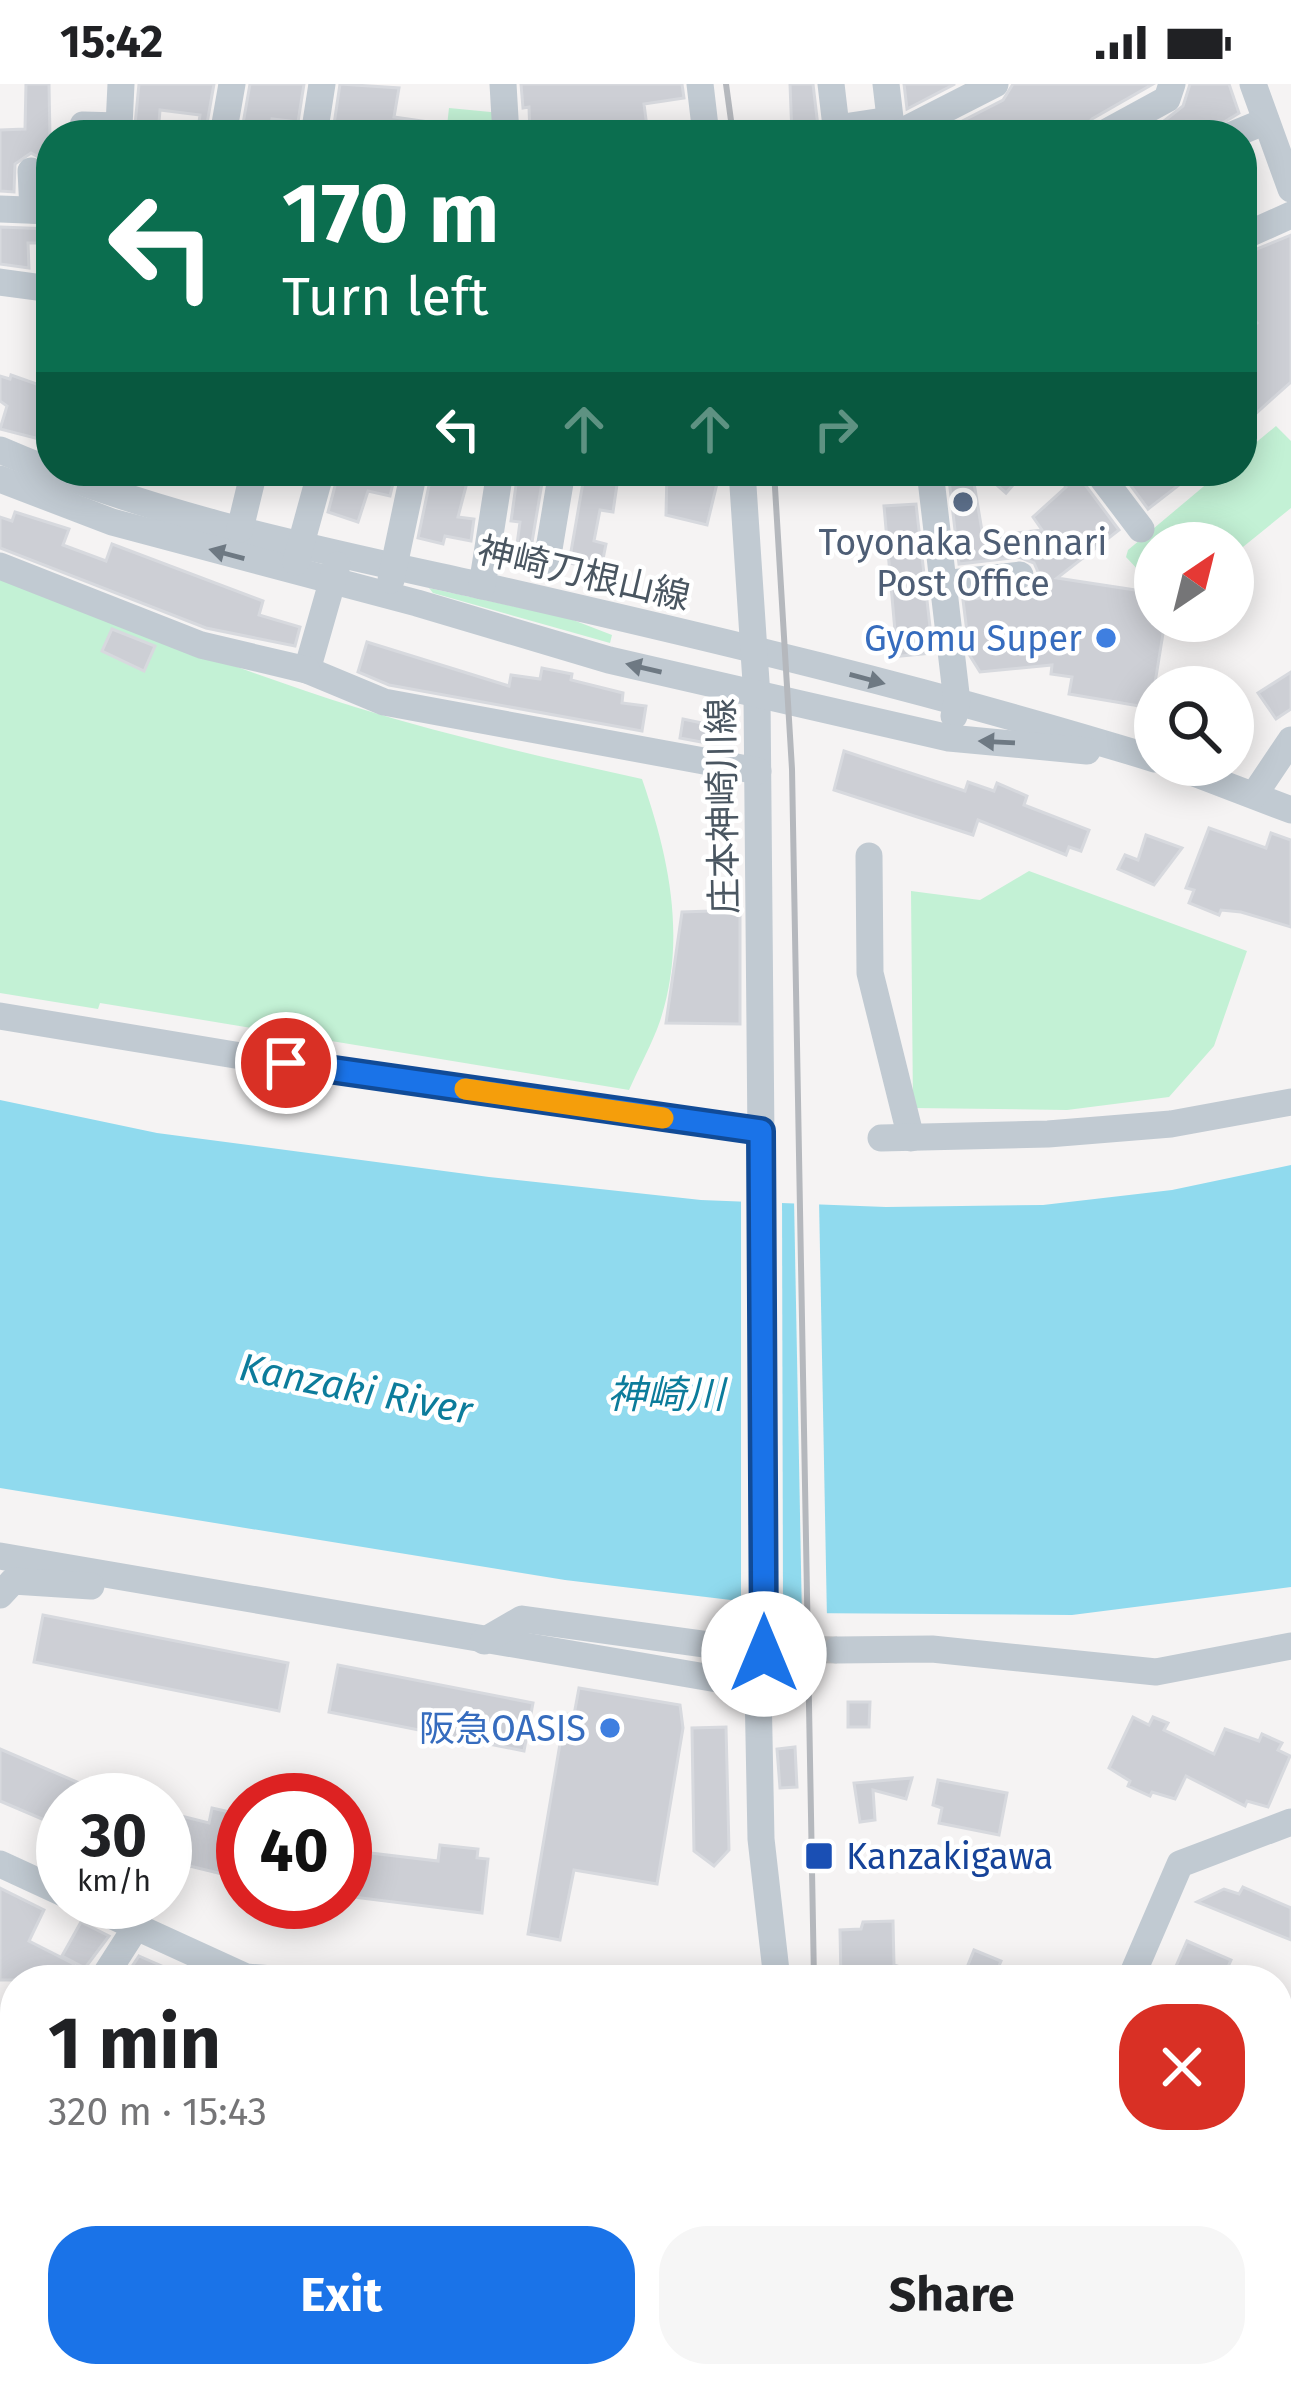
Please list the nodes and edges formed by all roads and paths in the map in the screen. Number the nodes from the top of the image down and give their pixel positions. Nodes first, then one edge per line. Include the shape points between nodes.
1 (121, 84) edge
2 (232, 84) edge
3 (322, 84) edge
4 (502, 84) edge
5 (700, 84) edge
6 (831, 84) edge
7 (886, 84) edge
8 (995, 84) edge
9 (1172, 84) edge
10 (1253, 84) edge
11 (119, 120) edge
12 (226, 120) edge
13 (316, 120) edge
14 (505, 120) edge
15 (704, 120) edge
16 (836, 120) edge
17 (891, 120) edge
18 (914, 120) edge
19 (1128, 120) edge
20 (1266, 121) junction
21 (1257, 125) edge
22 (31, 171) dead end
23 (36, 189) edge
24 (1291, 189) edge
25 (0, 209) edge
26 (36, 211) edge
27 (1291, 214) edge
28 (1257, 230) edge
29 (0, 282) edge
30 (36, 287) edge
31 (0, 450) edge
32 (36, 464) edge
33 (0, 478) edge
34 (90, 486) edge
35 (250, 486) edge
36 (317, 486) edge
37 (411, 486) edge
38 (498, 486) edge
39 (560, 486) edge
40 (743, 486) edge
41 (932, 486) edge
42 (1108, 486) edge
43 (1136, 522) edge
44 (240, 529) junction
45 (297, 558) junction
46 (0, 566) edge
47 (394, 567) junction
48 (546, 567) dead end
49 (335, 569) junction
50 (1019, 575) dead end
51 (943, 584) junction
52 (482, 586) junction
53 (388, 596) junction
54 (754, 649) junction
55 (307, 670) junction
56 (757, 697) junction
57 (957, 702) junction
58 (949, 738) junction
59 (1291, 740) edge
60 (1134, 753) edge
61 (1134, 757) edge
62 (758, 771) junction
63 (1230, 786) edge
64 (1254, 795) junction
65 (1291, 810) edge
66 (869, 856) dead end
67 (0, 1016) edge
68 (1291, 1102) edge
69 (761, 1136) junction
70 (881, 1138) dead end
71 (911, 1138) junction
72 (0, 1556) edge
73 (118, 1575) junction
74 (0, 1595) edge
75 (484, 1641) junction
76 (1291, 1646) edge
77 (732, 1648) tunnel mouth
78 (837, 1650) tunnel mouth
79 (761, 1674) junction
80 (1291, 1822) edge
81 (0, 1864) edge
82 (36, 1881) edge
83 (135, 1929) edge
84 (140, 1929) edge
85 (112, 1965) edge
86 (220, 1965) edge
87 (776, 1965) edge
88 (1136, 1965) edge

1 - 11 street
2 - 12 street
3 - 13 street
4 - 14 street
5 - 15 street
6 - 16 street
7 - 17 street
8 - 18 street
9 - 19 street via 1167,99
10 - 20 street
20 - 21 street
20 - 24 street
22 - 23 street
25 - 26 street
27 - 28 street
29 - 30 street
31 - 32 street, 神崎刀根山線
45 -> 33 street, 神崎刀根山線 via 112,522
34 - 44 street, 神崎刀根山線
35 - 44 street
36 - 45 street
37 - 47 street
38 - 52 street
39 - 48 street
40 - 54 street, 庄本神崎川線
41 - 51 street
42 - 43 street
44 - 45 street, 神崎刀根山線
45 - 49 street, 神崎刀根山線
46 - 55 street via 201,645
47 - 49 street, 神崎刀根山線
47 - 52 street, 神崎刀根山線
47 - 53 street
49 - 53 street, 神崎刀根山線
49 - 55 street
50 - 51 street
51 - 57 street
52 - 54 street, 神崎刀根山線
56 -> 53 street, 神崎刀根山線
54 - 56 street, 庄本神崎川線
54 -> 57 street, 神崎刀根山線
55 - 62 street via 384,702
56 - 58 street, 神崎刀根山線
56 - 62 street, 庄本神崎川線
57 - 58 street
57 - 60 street, 神崎刀根山線
61 -> 58 street, 神崎刀根山線
59 - 64 street
62 - 69 street, 庄本神崎川線
63 - 64 street
64 - 65 street
66 - 71 street via 870,974
67 - 69 street
68 - 71 street via 1171,1124
69 - 79 street, 庄本神崎川線, bridge
70 - 71 street
72 - 73 street
73 - 74 street via 89,1587 13,1581
73 - 75 street
75 - 77 street via 522,1618
75 - 79 street
76 - 78 street via 1156,1672 932,1649
79 - 87 street, 庄本神崎川線 via 760,1839
80 - 88 street via 1180,1864
81 - 82 street
83 - 85 street
84 - 86 street

